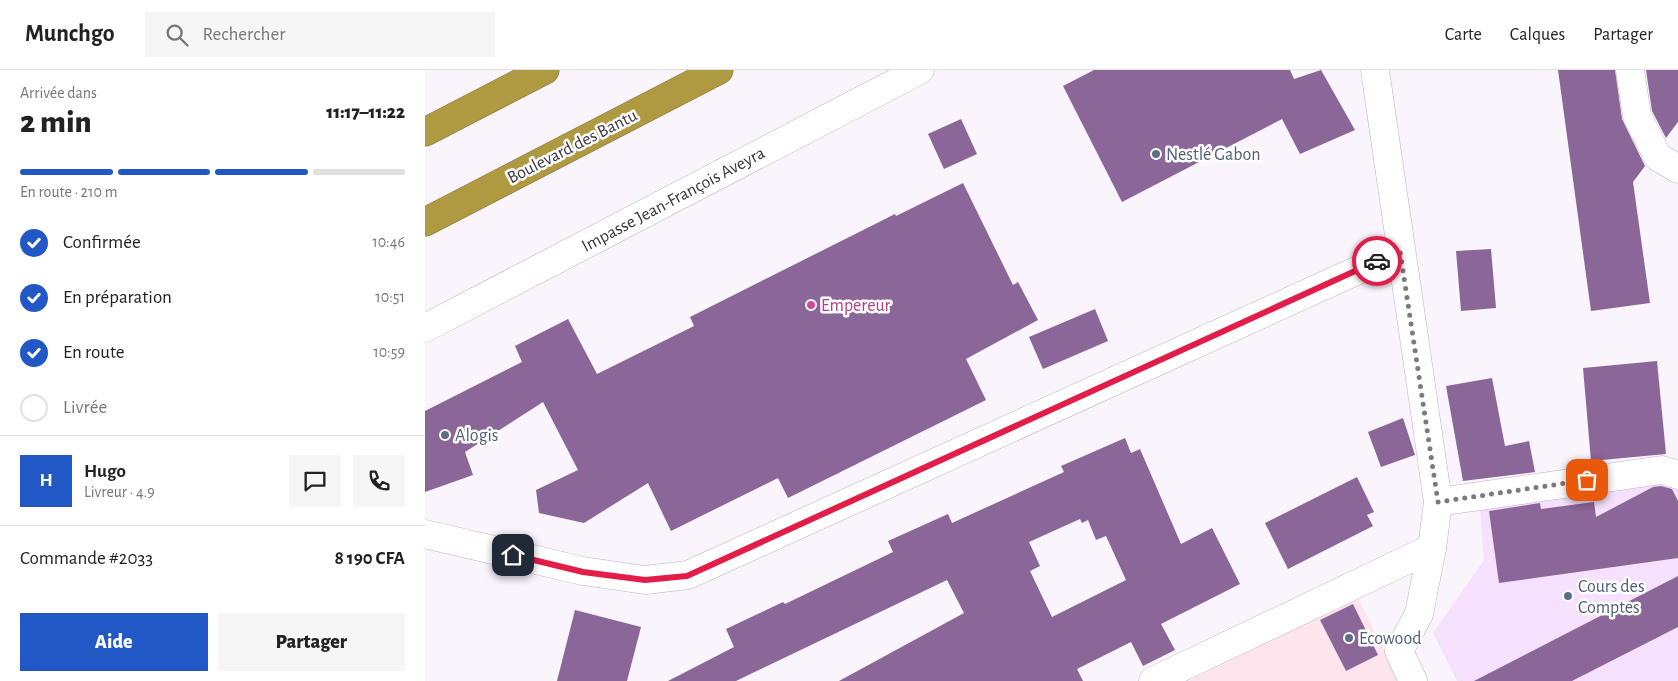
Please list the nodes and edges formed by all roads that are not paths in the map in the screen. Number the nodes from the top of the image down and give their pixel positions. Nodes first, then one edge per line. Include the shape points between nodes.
1 (545, 70) edge
2 (719, 70) edge
3 (920, 70) edge
4 (1375, 70) edge
5 (1631, 70) edge
6 (425, 132) edge
7 (1678, 169) edge
8 (425, 222) edge
9 (1400, 251) junction
10 (425, 328) edge
11 (1678, 475) edge
12 (1438, 502) junction
13 (425, 534) edge
14 (1432, 548) junction
15 (1153, 681) edge
16 (1413, 681) edge

1 - 6 highway
2 - 8 highway, Boulevard des Bantu
3 - 10 street, Impasse Jean-François Aveyra
4 - 9 street
5 - 7 street via 1637,116 1658,157
9 - 12 street
9 - 13 street via 687,576 645,580 583,572
11 - 12 street via 1662,470
12 - 14 street
14 - 15 street
14 - 16 street via 1419,614 1399,651

